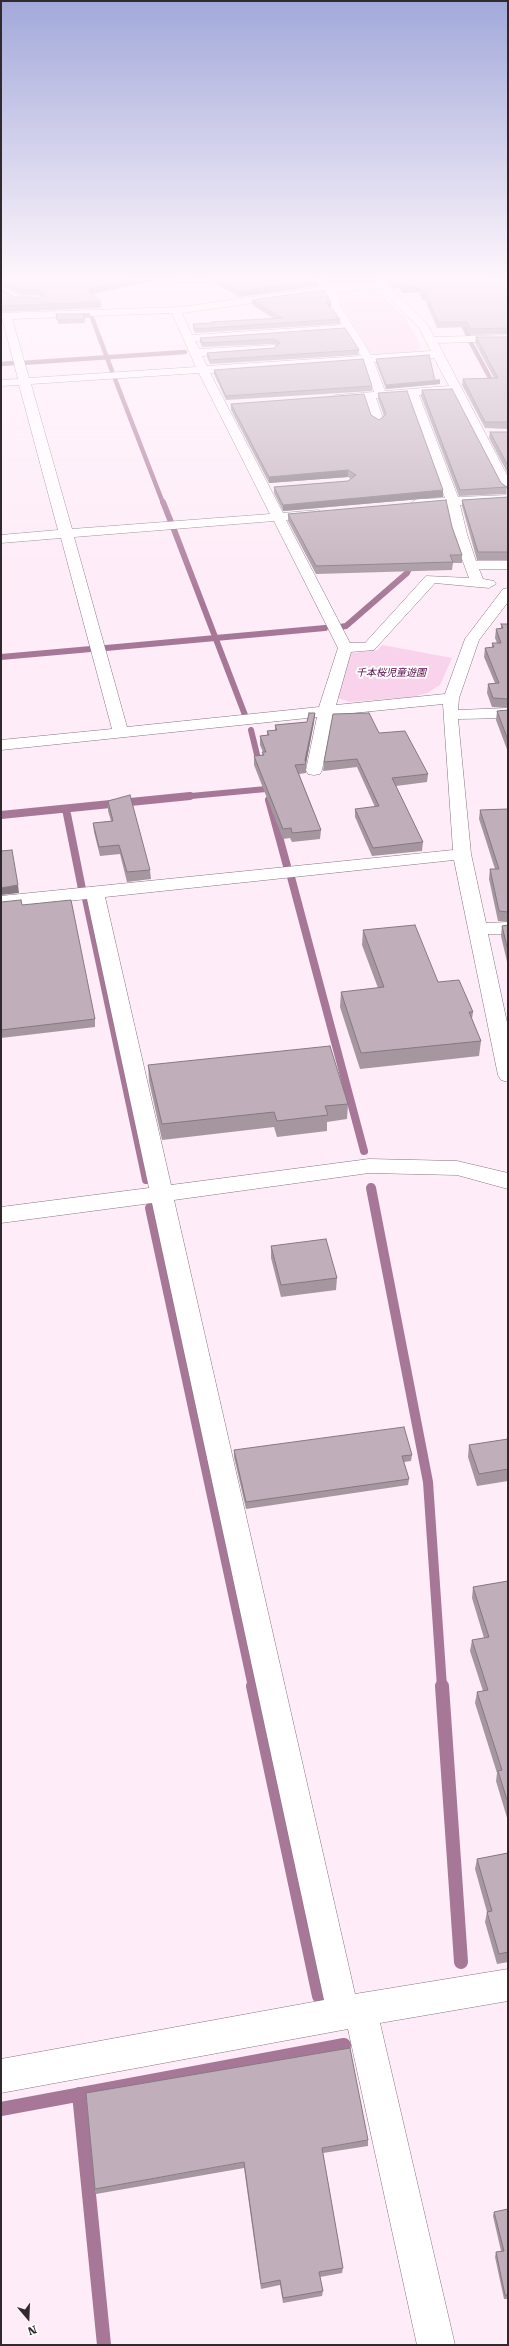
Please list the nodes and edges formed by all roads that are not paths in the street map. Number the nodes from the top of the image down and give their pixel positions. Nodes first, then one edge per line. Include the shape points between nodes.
1 (23, 386) edge
2 (214, 386) edge
3 (378, 386) edge
4 (456, 389) joint
5 (412, 392) junction
6 (381, 394) junction
7 (369, 395) junction
8 (324, 399) edge
9 (378, 421) edge
10 (480, 434) junction
11 (494, 434) edge
12 (280, 488) edge
13 (265, 489) junction
14 (508, 489) edge
15 (508, 499) edge
16 (453, 502) junction
17 (402, 507) edge
18 (333, 513) edge
19 (279, 517) junction
20 (65, 534) junction
21 (1, 538) edge
22 (471, 565) junction
23 (508, 565) edge
24 (477, 582) junction
25 (508, 588) edge
26 (508, 592) edge
27 (345, 648) junction
28 (451, 706) junction
29 (326, 711) junction
30 (508, 713) edge
31 (121, 733) junction
32 (1, 746) edge
33 (314, 770) dead end
34 (462, 854) junction
35 (95, 893) junction
36 (1, 902) edge
37 (508, 928) edge
38 (477, 929) junction
39 (508, 1075) edge
40 (508, 1181) edge
41 (160, 1192) junction
42 (1, 1215) edge
43 (508, 1985) edge
44 (351, 2011) junction
45 (1, 2076) edge
46 (436, 2345) edge

1 - 20 street
2 - 13 street via 227,405
3 - 6 street
4 - 5 street
4 - 10 street
5 - 6 street
5 - 16 street
6 - 7 street
7 - 8 street
7 - 9 street
10 - 11 street
10 - 14 street
12 - 13 street
13 - 19 street
15 - 16 street
16 - 17 street via 412,504
16 - 22 street via 460,534
18 - 19 street
19 - 20 street
19 - 27 street
20 - 21 street
20 - 31 street
22 - 23 street
22 - 24 street
24 - 25 street
24 - 27 street via 431,580 369,647
26 - 28 street via 472,639
27 - 29 street
28 - 29 street
28 - 30 street
28 - 34 street
29 - 31 street
29 - 33 street
31 - 32 street
34 - 35 street
34 - 38 street
35 - 36 street
35 - 41 street
37 - 38 street
38 - 39 street
40 - 41 street via 457,1168 369,1166
41 - 42 street
41 - 44 street
43 - 44 street
44 - 45 street
44 - 46 street

